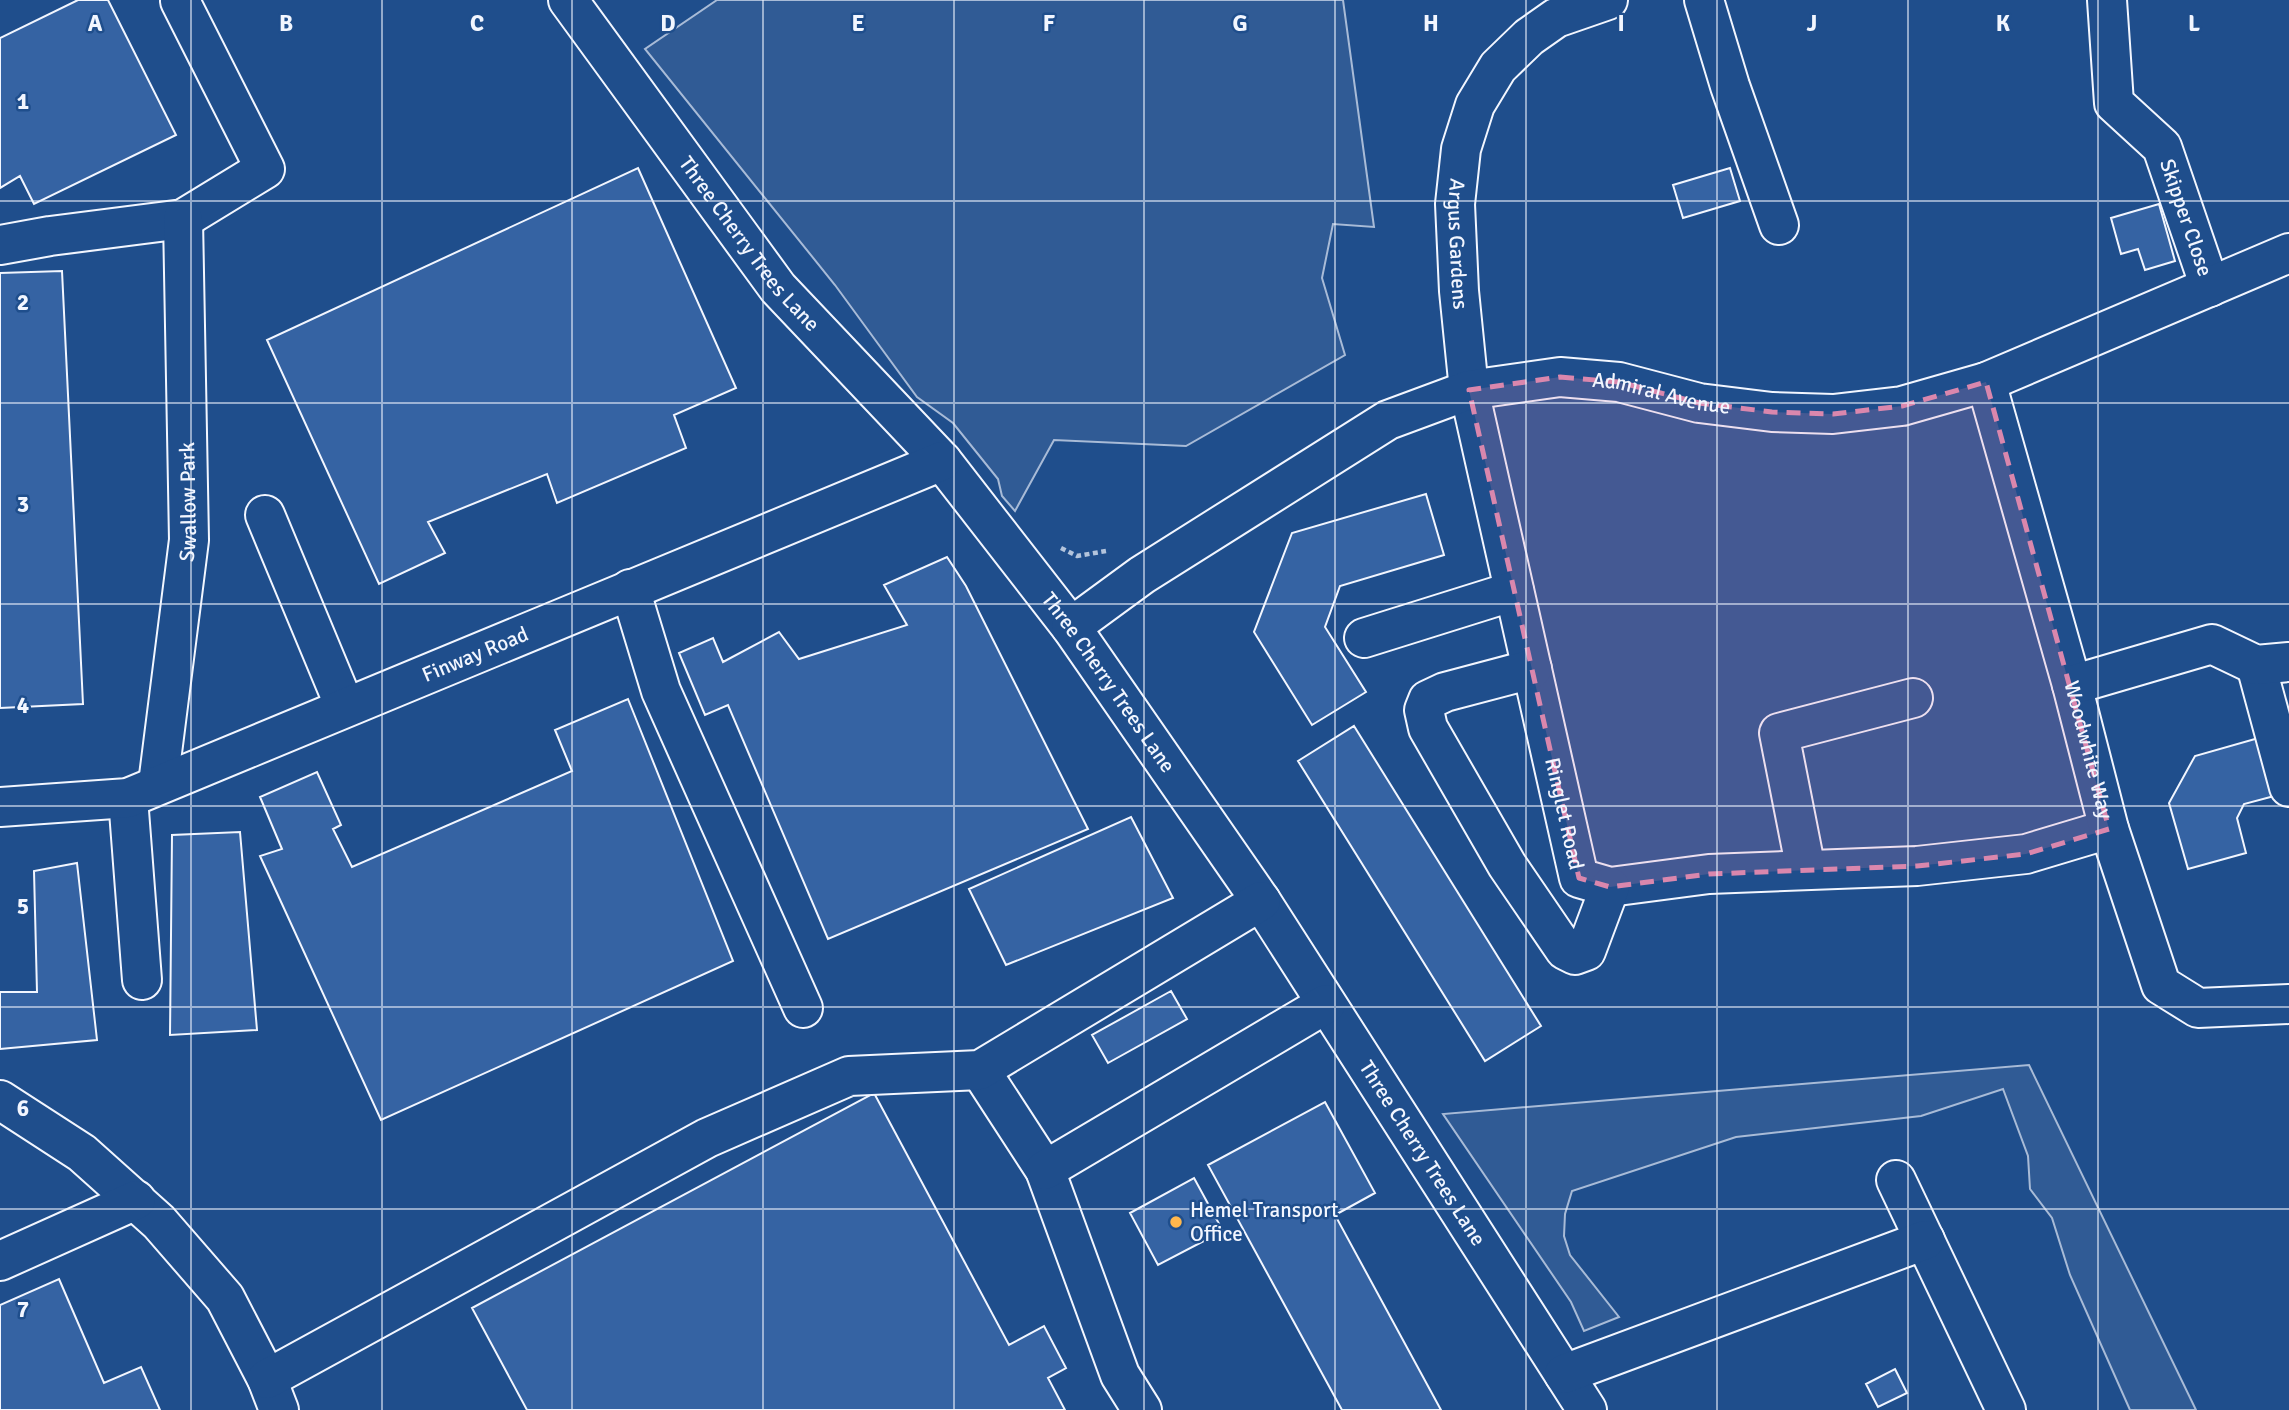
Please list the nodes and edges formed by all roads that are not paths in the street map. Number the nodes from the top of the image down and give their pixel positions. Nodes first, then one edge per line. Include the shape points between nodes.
1 (568, 0) edge
2 (1608, 0) edge
3 (1704, 0) edge
4 (2107, 0) edge
5 (180, 2) edge
6 (183, 219) junction
7 (1779, 225) dead end
8 (0, 246) edge
9 (2289, 253) edge
10 (2210, 287) junction
11 (1986, 382) junction
12 (1469, 390) junction
13 (942, 461) junction
14 (265, 515) dead end
15 (630, 589) junction
16 (1514, 591) junction
17 (1071, 626) junction
18 (1364, 638) dead end
19 (2272, 663) edge
20 (1532, 669) junction
21 (2072, 685) junction
22 (1913, 698) dead end
23 (345, 707) junction
24 (2289, 787) edge
25 (143, 791) junction
26 (0, 807) edge
27 (2109, 829) junction
28 (1806, 870) junction
29 (1610, 887) junction
30 (1261, 901) junction
31 (142, 980) dead end
32 (1326, 1004) junction
33 (2289, 1004) edge
34 (803, 1008) dead end
35 (980, 1070) junction
36 (0, 1100) edge
37 (1045, 1170) junction
38 (1896, 1180) dead end
39 (136, 1200) junction
40 (1925, 1240) junction
41 (0, 1261) edge
42 (1564, 1374) junction
43 (273, 1394) edge
44 (1142, 1410) edge
45 (1587, 1410) edge
46 (2006, 1410) edge

1 - 13 street, Three Cherry Trees Lane via 778,288
2 - 12 street, Argus Gardens via 1556,18 1529,37 1498,67 1475,105 1461,149 1455,204
3 - 7 street
4 - 10 street, Skipper Close via 2114,103 2162,147
5 - 6 street via 265,169
6 - 8 street
6 - 25 street, Swallow Park via 188,540
9 - 10 street, Admiral Avenue
10 - 11 street, Admiral Avenue
11 - 12 street, Admiral Avenue via 1902,406 1833,414 1699,403 1619,382 1560,377
11 - 21 street, Woodwhite Way
12 - 16 street, Ringlet Road
12 - 17 street, Admiral Avenue via 1388,421 1142,575
13 - 15 street, Finway Road
13 - 17 street, Three Cherry Trees Lane
14 - 23 street
15 - 23 street, Finway Road
15 - 34 street via 662,691
16 - 18 street
16 - 20 street, Ringlet Road
17 - 30 street, Three Cherry Trees Lane
19 - 21 street via 2212,644
19 - 24 street
20 - 29 street, Ringlet Road via 1579,878
20 - 29 street via 1428,699 1424,710 1428,728 1507,865 1565,950 1575,955 1586,951
21 - 27 street, Woodwhite Way
22 - 28 street via 1779,733
23 - 25 street, Finway Road
25 - 26 street, Finway Road
25 - 31 street, Swallow Park
27 - 28 street, Ringlet Road via 2026,854 1917,866
27 - 33 street, Woodwhite Way via 2161,985 2198,1008
28 - 29 street, Ringlet Road via 1709,874
30 - 32 street, Three Cherry Trees Lane
30 - 35 street
32 - 37 street
32 - 42 street, Three Cherry Trees Lane
35 - 37 street
35 - 43 street via 849,1076 707,1138
36 - 39 street via 82,1153
37 - 44 street via 1120,1375
38 - 40 street
39 - 41 street
39 - 43 street via 225,1298
40 - 42 street
40 - 46 street
42 - 45 street, Three Cherry Trees Lane

